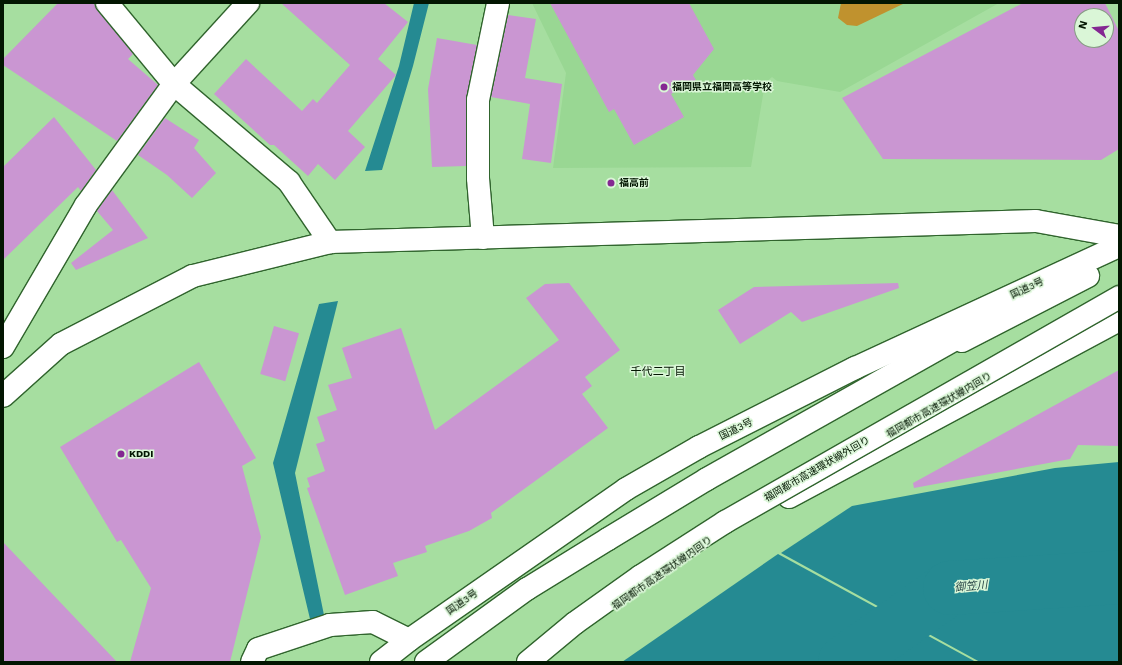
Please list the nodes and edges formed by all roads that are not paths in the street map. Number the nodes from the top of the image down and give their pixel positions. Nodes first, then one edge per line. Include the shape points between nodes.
1 (106, 3) edge
2 (248, 3) edge
3 (498, 3) edge
4 (174, 84) junction
5 (1119, 236) edge
6 (483, 238) junction
7 (330, 242) junction
8 (1119, 246) edge
9 (1119, 254) edge
10 (1119, 259) edge
11 (1119, 296) edge
12 (1119, 303) edge
13 (1119, 320) edge
14 (3, 347) edge
15 (3, 396) edge
16 (409, 640) junction
17 (252, 662) edge
18 (381, 662) edge
19 (426, 662) edge
20 (450, 662) edge
21 (521, 662) edge
22 (528, 662) edge
23 (545, 662) edge

1 - 4 main road
2 - 4 main road
3 - 6 main road via 478,100 478,178
4 - 7 main road via 289,182
4 - 14 main road via 86,205
5 - 6 main road via 1036,221
6 - 7 main road
7 - 15 main road via 193,276 61,344
8 - 16 main road, 国道3号 via 855,368 699,447 626,489
9 - 19 main road via 955,338 707,479 527,590
10 - 20 main road via 957,344 695,490 603,546 536,593
11 - 22 main road, 福岡都市高速環状線外回り, bridge via 725,522 641,576 575,623
12 - 23 main road, 福岡都市高速環状線内回り via 877,440 721,533 636,590
13 - 21 main road via 881,449 602,593
16 - 17 main road via 372,622 330,625 258,649
16 - 18 main road, 国道3号

